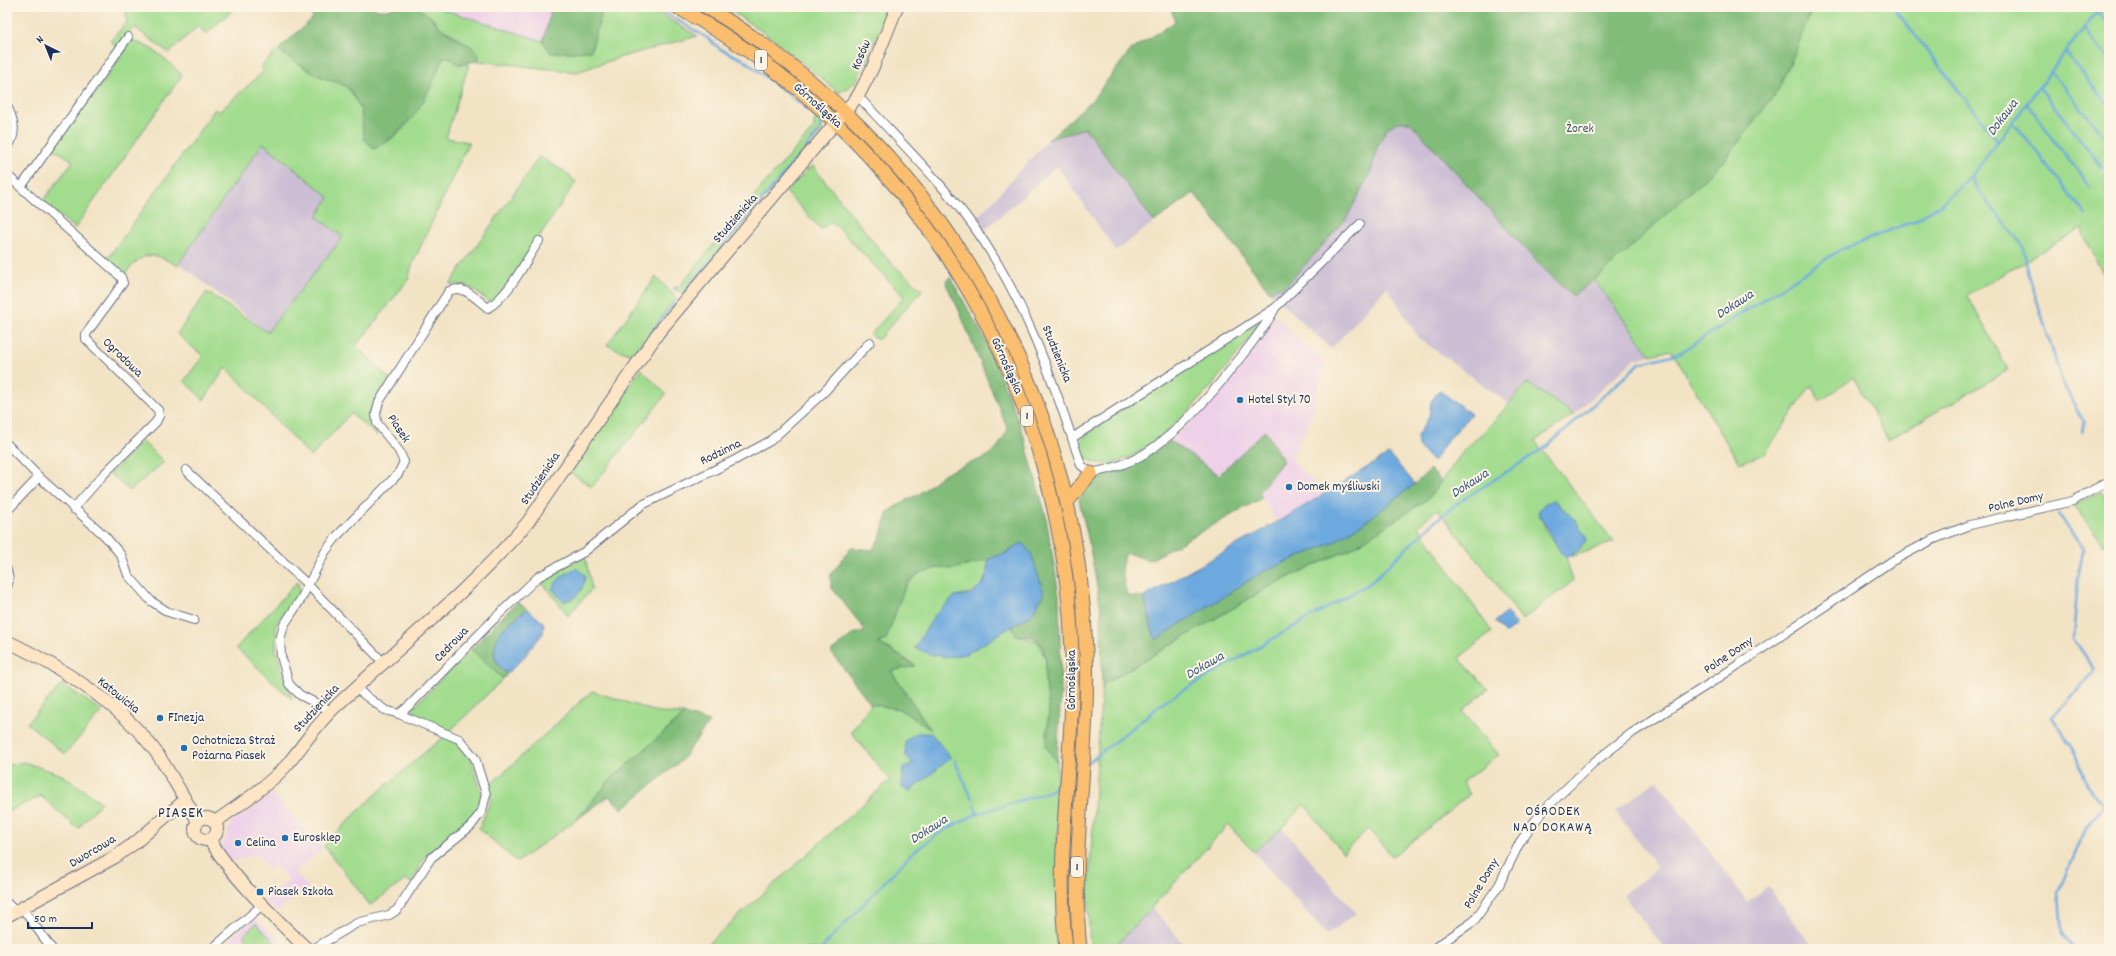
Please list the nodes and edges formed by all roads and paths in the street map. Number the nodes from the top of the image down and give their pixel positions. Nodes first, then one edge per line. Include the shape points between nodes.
1 (677, 7) edge
2 (706, 7) edge
3 (898, 7) edge
4 (128, 37) dead end
5 (858, 96) junction
6 (7, 106) edge
7 (846, 111) junction
8 (836, 123) junction
9 (7, 149) edge
10 (7, 175) edge
11 (22, 187) junction
12 (1360, 224) dead end
13 (539, 241) dead end
14 (1275, 308) junction
15 (870, 342) dead end
16 (1072, 438) junction
17 (7, 444) edge
18 (186, 470) dead end
19 (1091, 473) junction
20 (39, 477) junction
21 (2109, 481) edge
22 (1067, 502) junction
23 (73, 509) junction
24 (7, 511) edge
25 (564, 562) joint
26 (7, 570) edge
27 (308, 585) junction
28 (7, 587) edge
29 (194, 620) dead end
30 (7, 641) edge
31 (383, 662) junction
32 (355, 688) junction
33 (331, 711) junction
34 (399, 714) junction
35 (185, 800) junction
36 (198, 821) junction
37 (215, 822) junction
38 (210, 840) junction
39 (7, 903) edge
40 (262, 905) junction
41 (15, 912) edge
42 (52, 949) edge
43 (212, 949) edge
44 (306, 949) edge
45 (313, 949) edge
46 (1066, 949) edge
47 (1080, 949) edge
48 (1434, 949) edge

1 - 8 main road, Górnośląska / 1 via 764,61
2 - 7 main road, Górnośląska / 1 via 770,48
3 - 5 street, Kosów
4 - 11 street
5 - 7 street, Kosów
5 - 16 street, Studzienicka via 942,187 975,228 1027,320 1055,387
6 - 9 street via 14,120 14,132
7 - 8 street, Studzienicka
7 - 22 main road, Górnośląska / 1 via 924,198 956,242 994,305 1034,392
8 - 31 street, Studzienicka via 658,333 528,522 466,587
8 - 46 main road, Górnośląska / 1 via 908,200 945,250 980,309 1010,371 1046,477 1068,583 1072,657 1063,886
10 - 11 street, Ogrodowa
11 - 23 street, Ogrodowa via 121,277 123,283 86,334 86,340 158,410 159,416
12 - 14 street
13 - 27 street, Piasek via 506,291 488,308 464,290 456,288 449,292 379,402 376,413 378,423 404,462 398,474 337,536 325,552
14 - 16 street
14 - 19 street via 1245,351 1190,416 1168,437 1129,462
15 - 25 street, Rodzinna via 824,392 770,441 642,505 584,552
16 - 19 street, Studzienicka via 1081,465
17 - 20 street
18 - 27 street
19 - 22 main road
20 - 23 street
20 - 24 street
21 - 48 street, Polne Domy via 2073,501 1970,525 1892,561 1632,733 1593,763 1549,805 1520,842 1499,885 1474,921
22 - 47 main road, Górnośląska / 1 via 1076,541 1085,610 1086,677 1077,884
23 - 29 street via 104,535 120,555 128,575 151,601 168,612
25 - 34 street, Cedrowa via 538,577
26 - 28 street
27 - 31 street
27 - 33 street, Piasek via 284,625 280,640 281,656 294,691
30 - 35 street, Katowicka via 66,674 122,715 154,749
31 - 32 street, Studzienicka
32 - 33 street, Studzienicka
32 - 34 street via 385,710
33 - 37 street, Studzienicka via 285,767
34 - 45 street via 459,739 469,749 475,758 486,794 482,811 471,826 431,858 397,910 390,915 357,923
35 - 36 street, Katowicka
35 - 41 street, Dworcowa via 115,857
36 - 37 street via 208,818
36 - 38 street via 194,828 196,835 202,840
37 - 38 street via 216,833
38 - 40 street via 222,860
39 - 41 street
40 - 43 street
40 - 44 street
41 - 42 street

